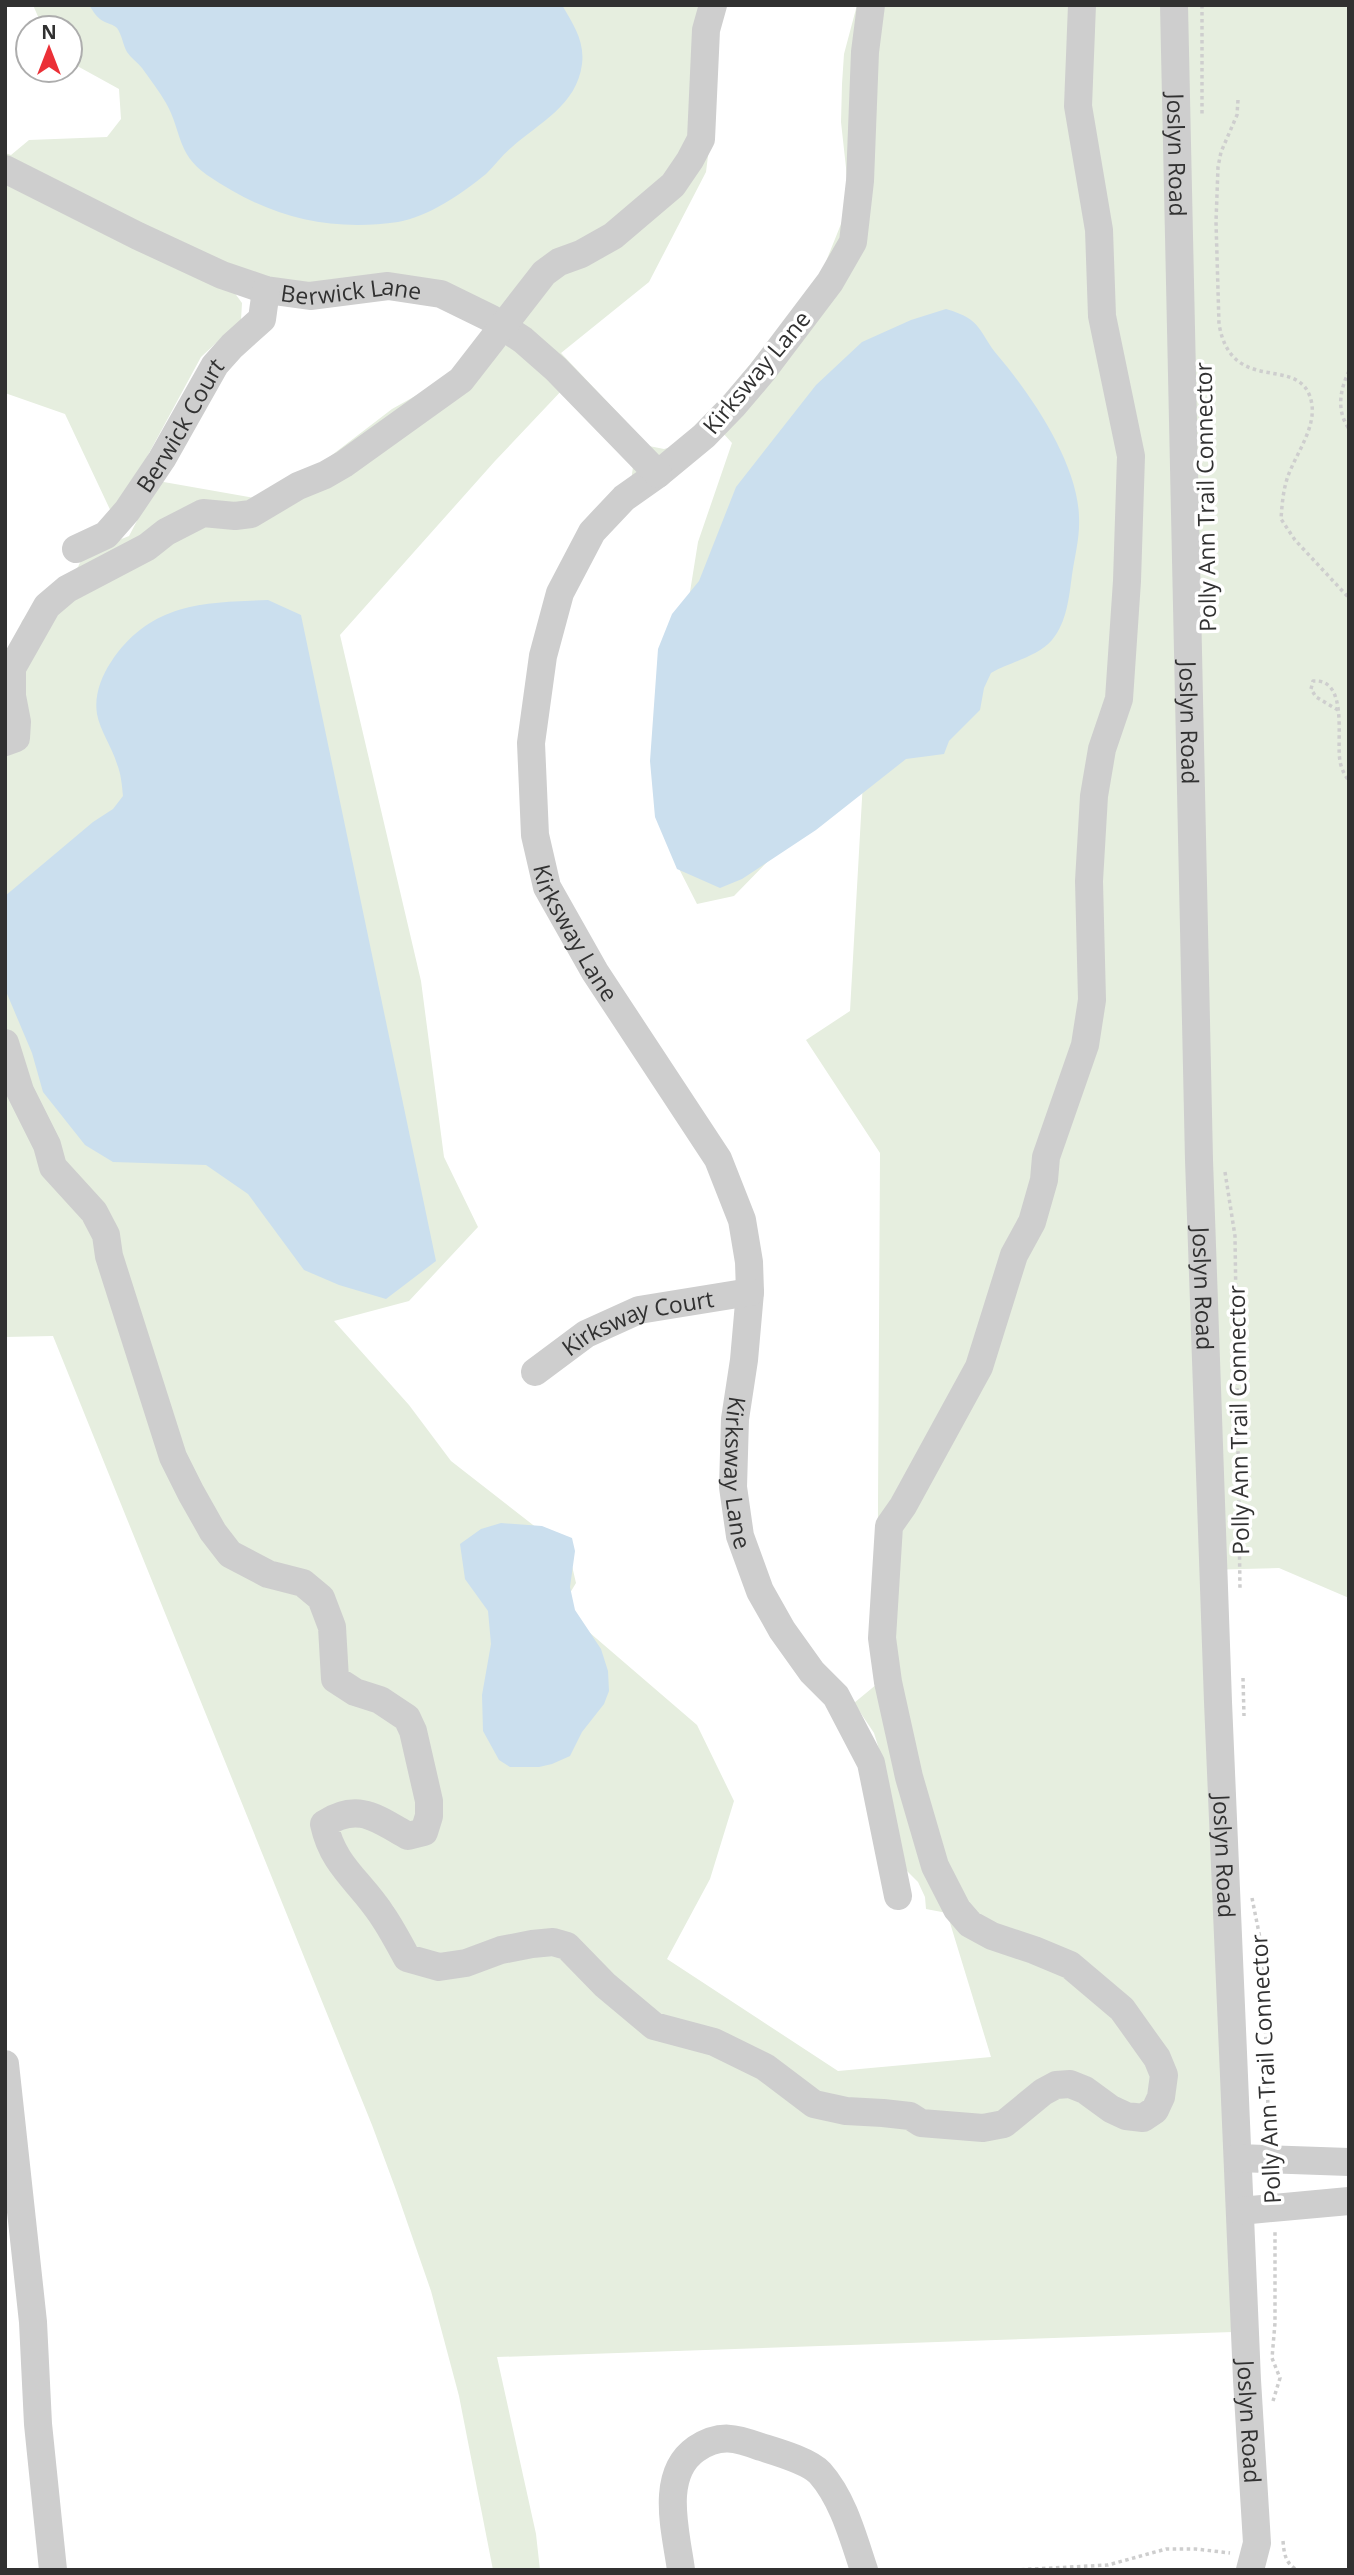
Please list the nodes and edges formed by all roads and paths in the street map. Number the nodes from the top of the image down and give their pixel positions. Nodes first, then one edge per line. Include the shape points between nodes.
1 (713, 5) edge
2 (871, 5) edge
3 (1082, 5) edge
4 (1174, 5) edge
5 (1202, 5) edge
6 (1238, 100) dead end
7 (1202, 118) dead end
8 (5, 169) edge
9 (266, 290) junction
10 (503, 327) junction
11 (1349, 371) edge
12 (1349, 429) edge
13 (658, 474) junction
14 (76, 549) dead end
15 (1349, 598) edge
16 (1338, 710) junction
17 (5, 742) edge
18 (1349, 781) edge
19 (5, 1043) edge
20 (1225, 1170) dead end
21 (750, 1292) junction
22 (535, 1372) dead end
23 (1240, 1591) dead end
24 (1242, 1674) dead end
25 (1245, 1728) dead end
26 (1250, 1892) dead end
27 (898, 1896) dead end
28 (5, 2064) edge
29 (1238, 2158) junction
30 (1270, 2159) junction
31 (1349, 2162) edge
32 (1349, 2201) edge
33 (1273, 2210) junction
34 (1240, 2211) junction
35 (1272, 2407) dead end
36 (1282, 2532) dead end
37 (1284, 2556) junction
38 (1252, 2563) edge
39 (53, 2570) edge
40 (681, 2570) edge
41 (864, 2570) edge
42 (1014, 2570) edge
43 (1297, 2570) edge

1 - 10 street via 706,30 701,139 690,160 673,185 613,236 544,273
2 - 13 street, Kirksway Lane via 853,242 830,282 762,372 704,436
3 - 19 street via 1078,106 1099,230 1102,316 1131,456 1119,699 1102,748 1094,796 1089,881 1092,1000 1085,1045 1046,1157 1032,1222 1014,1255 979,1367 889,1527 882,1638 921,1822 935,1866 957,1909 970,1924 992,1936 1070,1965 1122,2009 1164,2075 1155,2110 1143,2118 1126,2116 1070,2084 1043,2092 1004,2124 983,2128 846,2111 814,2104 765,2067 714,2042 654,2026 567,1946 532,1944 439,1967 407,1958 382,1915 328,1844 324,1824 340,1813 354,1812 375,1817 408,1836 424,1832 429,1801 413,1731 407,1718 380,1700 335,1679 332,1627 321,1598 303,1583 268,1574 230,1554 213,1532 173,1457 106,1235 94,1212 53,1167
4 - 29 street, Joslyn Road via 1199,1160
5 - 7 path
6 - 15 path via 1217,188 1223,344 1234,359 1249,368 1293,379 1303,384 1310,396 1312,415 1287,480 1281,519
8 - 9 street, Berwick Lane via 222,275
9 - 10 street, Berwick Lane via 310,296 388,286 441,294
9 - 14 street, Berwick Court via 262,319 215,365 127,511 106,535
10 - 13 street, Berwick Lane via 556,369
10 - 17 street via 461,380 325,475 251,514 203,513 67,589 47,606 12,668 18,731 16,738
11 - 12 path via 1340,407
13 - 21 street, Kirksway Lane via 624,498 592,532 560,593 542,656 531,743 535,835 547,887 570,930 718,1159 742,1220
16 - 16 path via 1329,685 1313,681 1316,697
16 - 18 path via 1340,762
20 - 23 path, Polly Ann Trail Connector via 1235,1236
21 - 22 street, Kirksway Court via 639,1310 586,1334
21 - 27 street, Kirksway Lane via 735,1419 733,1487 740,1536 765,1601 812,1672 836,1696 871,1763
24 - 25 path
26 - 30 path, Polly Ann Trail Connector via 1263,1953
28 - 39 street via 33,2322
29 - 30 street
29 - 34 street, Joslyn Road
30 - 31 street
32 - 33 street
33 - 34 street
33 - 35 path, Polly Ann Trail Connector via 1272,2358 1280,2378
34 - 38 street, Joslyn Road via 1257,2543
36 - 37 path
37 - 38 path
37 - 43 path
38 - 42 path via 1196,2549 1166,2549 1108,2565
40 - 41 street via 672,2508 675,2478 686,2456 711,2439 738,2439 818,2470 833,2490

